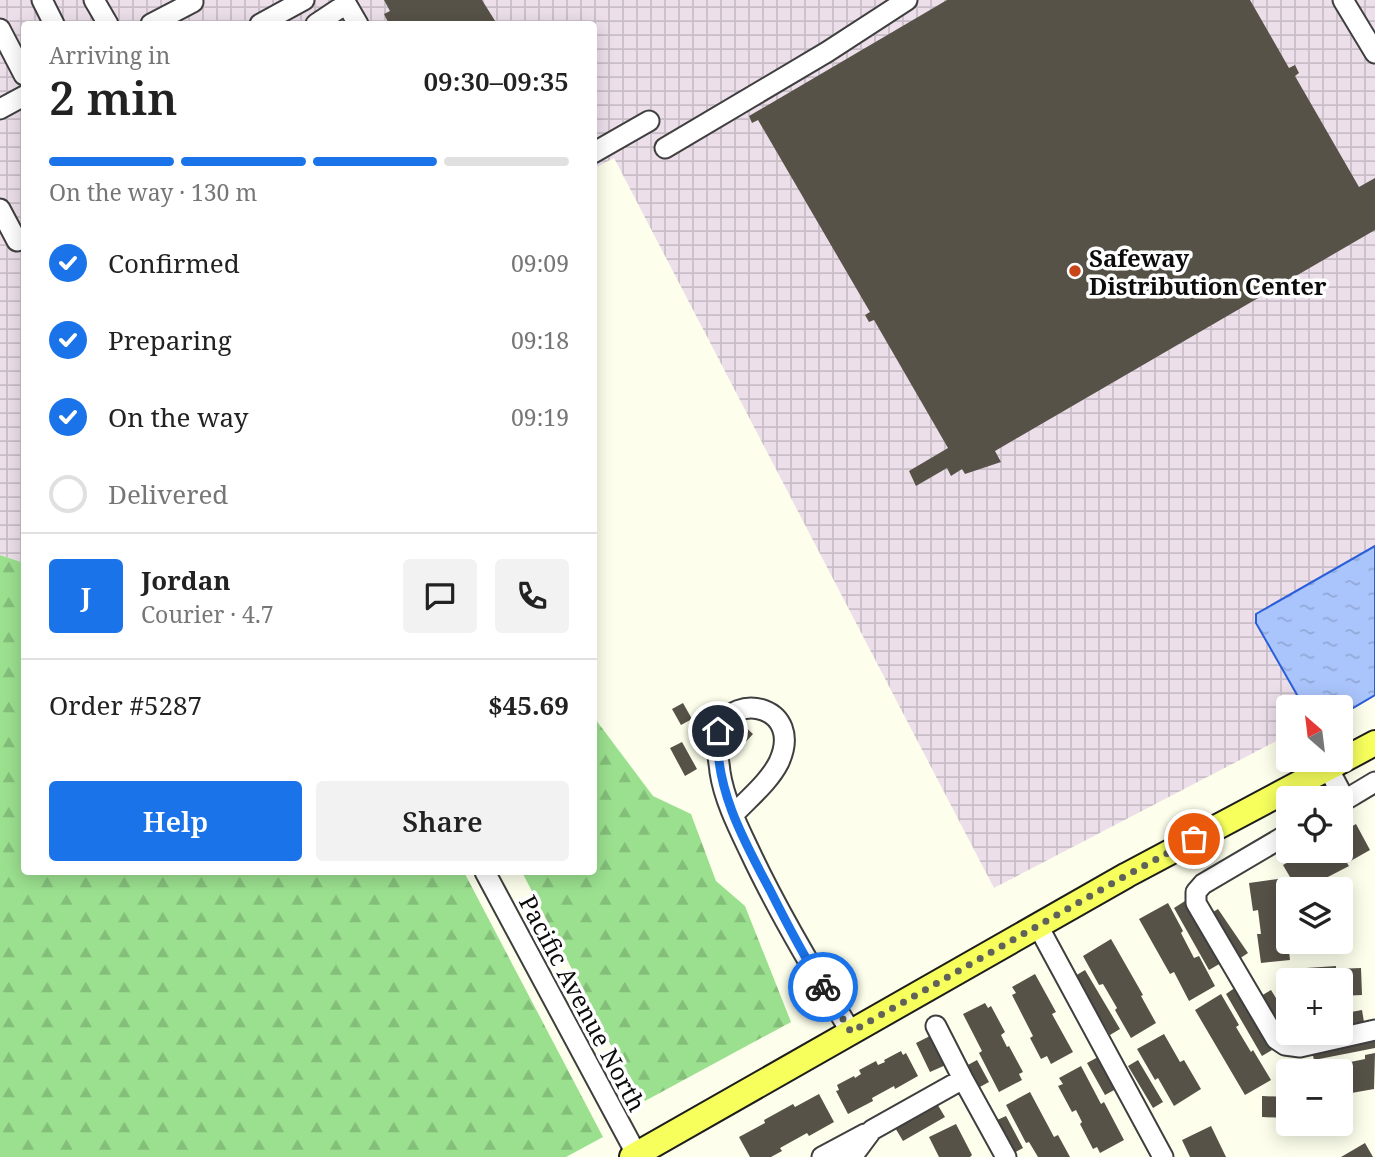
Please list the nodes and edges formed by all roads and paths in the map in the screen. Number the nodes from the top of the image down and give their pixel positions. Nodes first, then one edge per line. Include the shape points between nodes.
1 (42, 0) edge
2 (94, 0) edge
3 (191, 0) edge
4 (304, 0) edge
5 (907, 0) edge
6 (1343, 0) edge
7 (345, 2) edge
8 (52, 21) edge
9 (106, 21) edge
10 (157, 21) edge
11 (266, 21) edge
12 (320, 21) edge
13 (356, 21) edge
14 (0, 29) edge
15 (1375, 53) edge
16 (21, 69) edge
17 (21, 98) edge
18 (0, 109) edge
19 (649, 121) dead end
20 (665, 148) dead end
21 (597, 151) edge
22 (0, 209) edge
23 (21, 239) edge
24 (1375, 743) edge
25 (1353, 755) edge
26 (1320, 772) edge
27 (1375, 782) edge
28 (1353, 796) edge
29 (734, 814) junction
30 (1276, 841) edge
31 (487, 875) edge
32 (1038, 926) junction
33 (936, 1026) dead end
34 (1375, 1030) edge
35 (851, 1032) junction
36 (963, 1079) junction
37 (873, 1130) junction
38 (1154, 1154) edge
39 (635, 1156) edge
40 (822, 1157) edge
41 (852, 1157) edge
42 (1006, 1157) edge

1 - 8 street
2 - 9 street
3 - 10 street
4 - 11 street
5 - 20 street
6 - 15 street
7 - 12 street
7 - 13 street
14 - 16 street
17 - 18 street
19 - 21 street
22 - 23 street via 17,241
24 - 25 main road
26 - 32 main road
27 - 28 street
29 - 29 street via 722,782 718,731 737,711 763,709 783,728 784,744 769,778
29 - 35 street via 802,952
30 - 34 street via 1203,884 1196,892 1196,903 1276,1039 1300,1047
31 - 39 street, Pacific Avenue North
32 - 35 main road
32 - 38 street
33 - 36 street
35 - 39 main road
36 - 37 street
36 - 42 street
37 - 40 street
37 - 41 street

